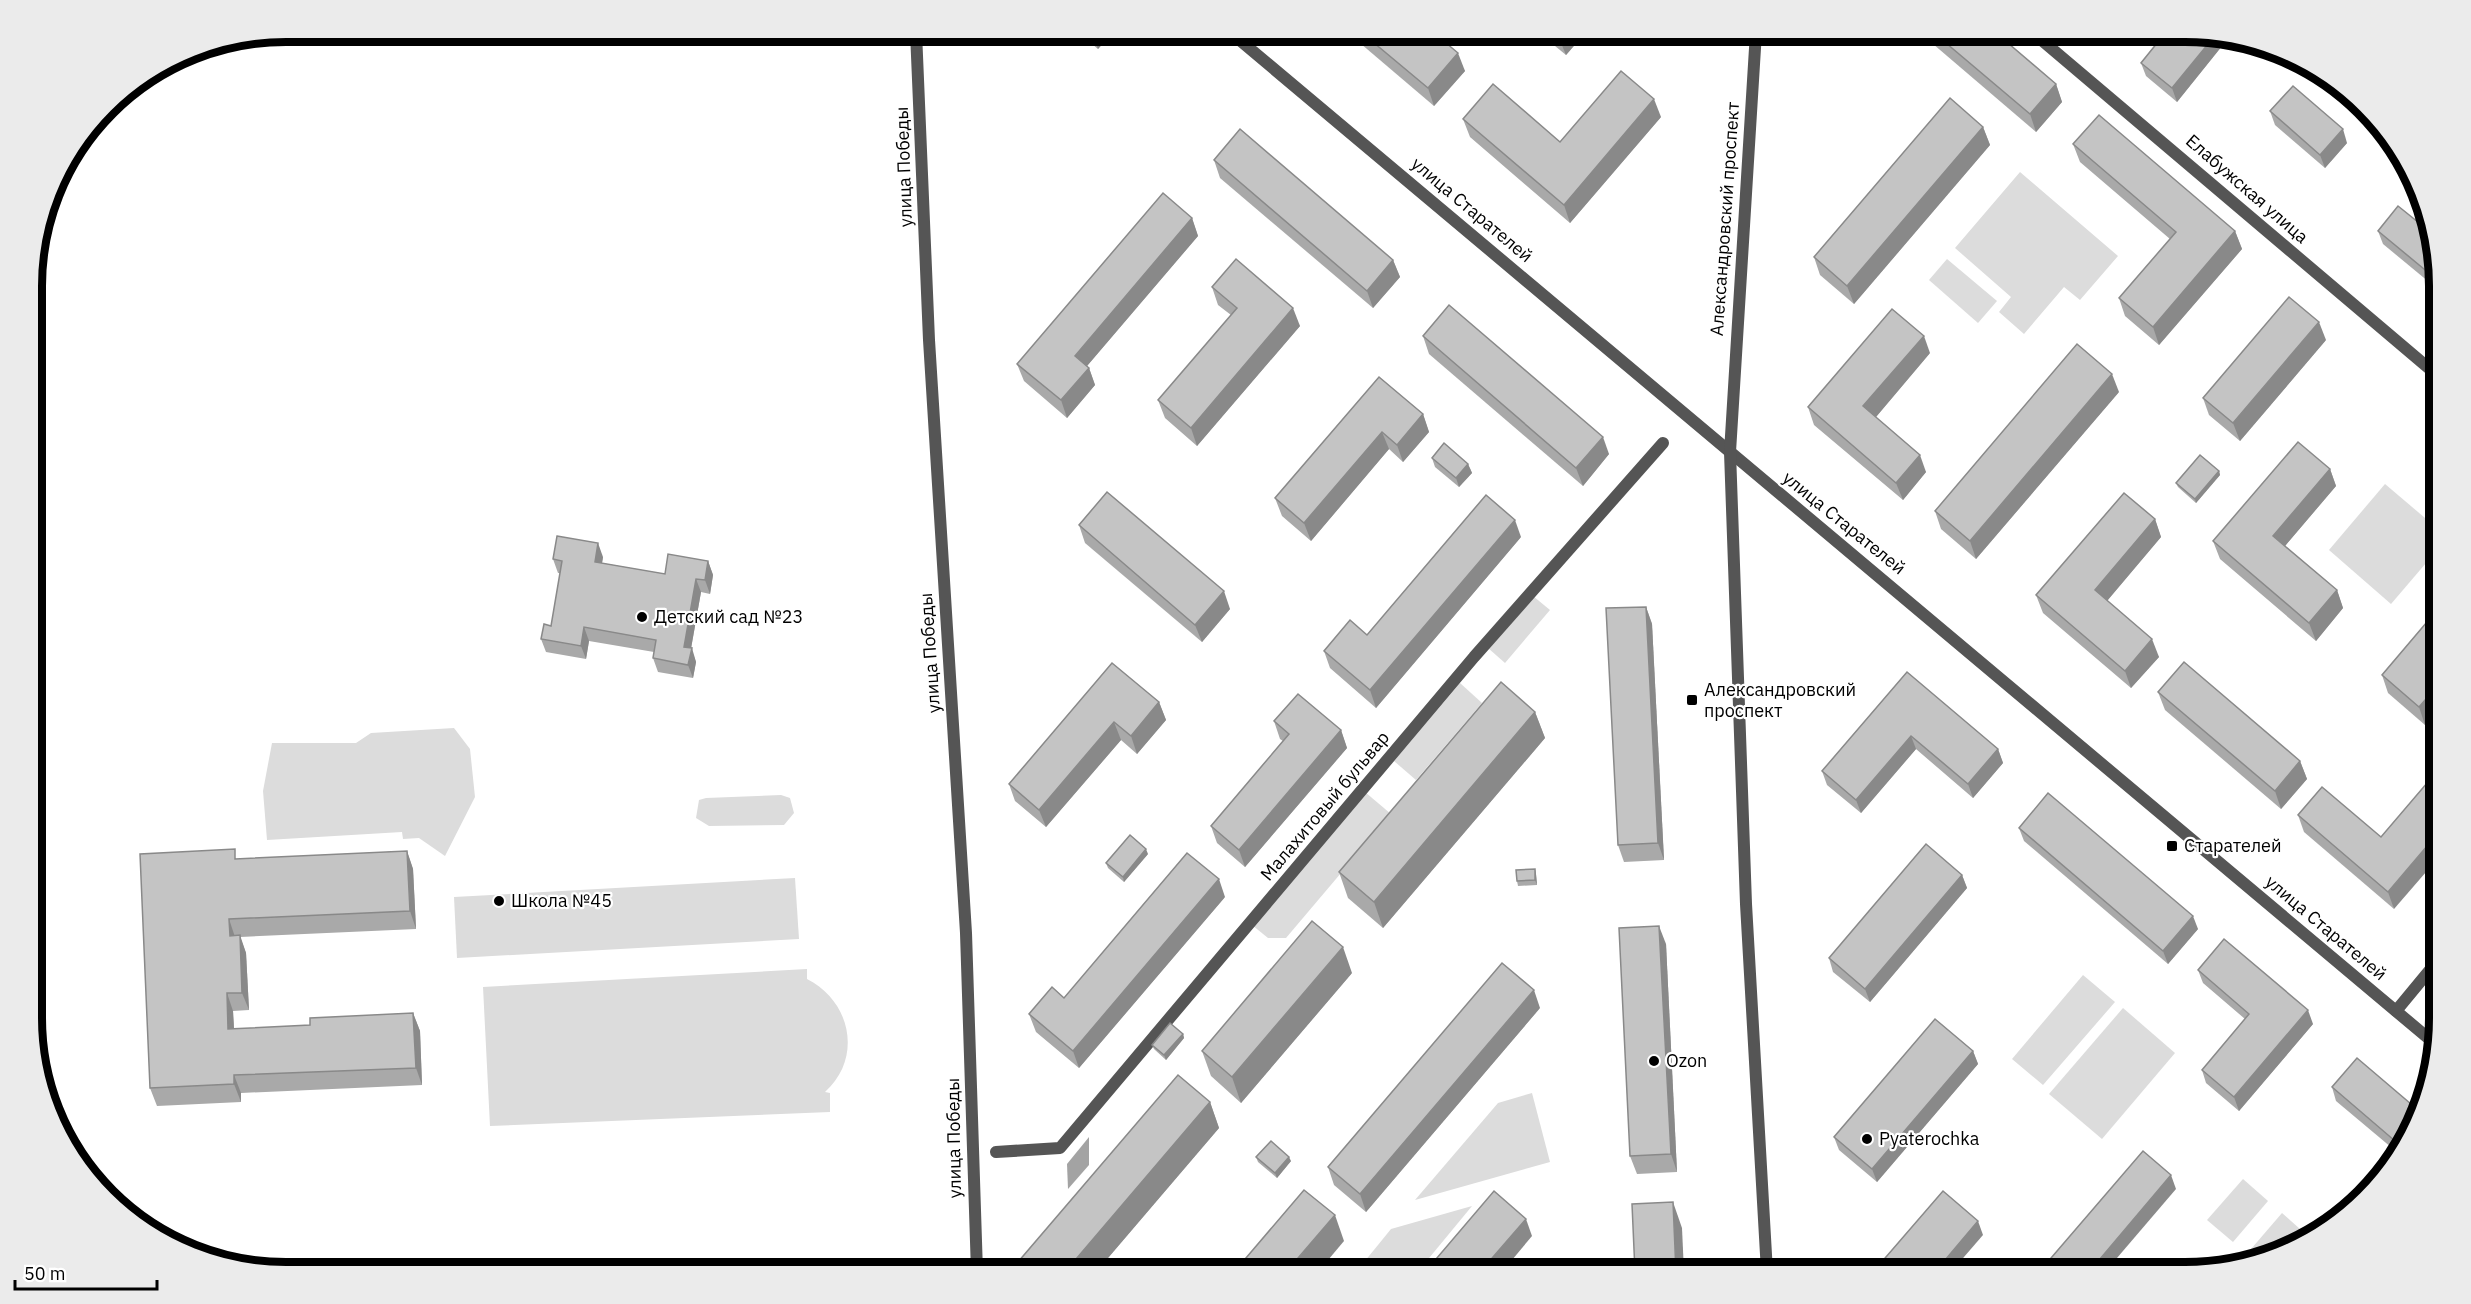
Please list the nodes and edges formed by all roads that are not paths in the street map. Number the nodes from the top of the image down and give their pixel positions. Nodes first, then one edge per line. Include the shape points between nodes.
1 (916, 42) edge
2 (1242, 42) edge
3 (1755, 42) edge
4 (2044, 42) edge
5 (2429, 368) edge
6 (1663, 443) dead end
7 (1730, 452) junction
8 (2429, 971) edge
9 (2397, 1011) junction
10 (2428, 1038) edge
11 (996, 1152) dead end
12 (977, 1262) edge
13 (1766, 1262) edge

1 - 12 street, улица Победы via 929,340 966,933
2 - 7 street, улица Старателей
3 - 7 street, Александровский проспект
4 - 5 street, Елабужская улица
6 - 11 street, Малахитовый бульвар via 1474,657 1060,1148
7 - 9 street, улица Старателей
7 - 13 street, Александровский проспект via 1747,916
8 - 9 street
9 - 10 street, улица Старателей

